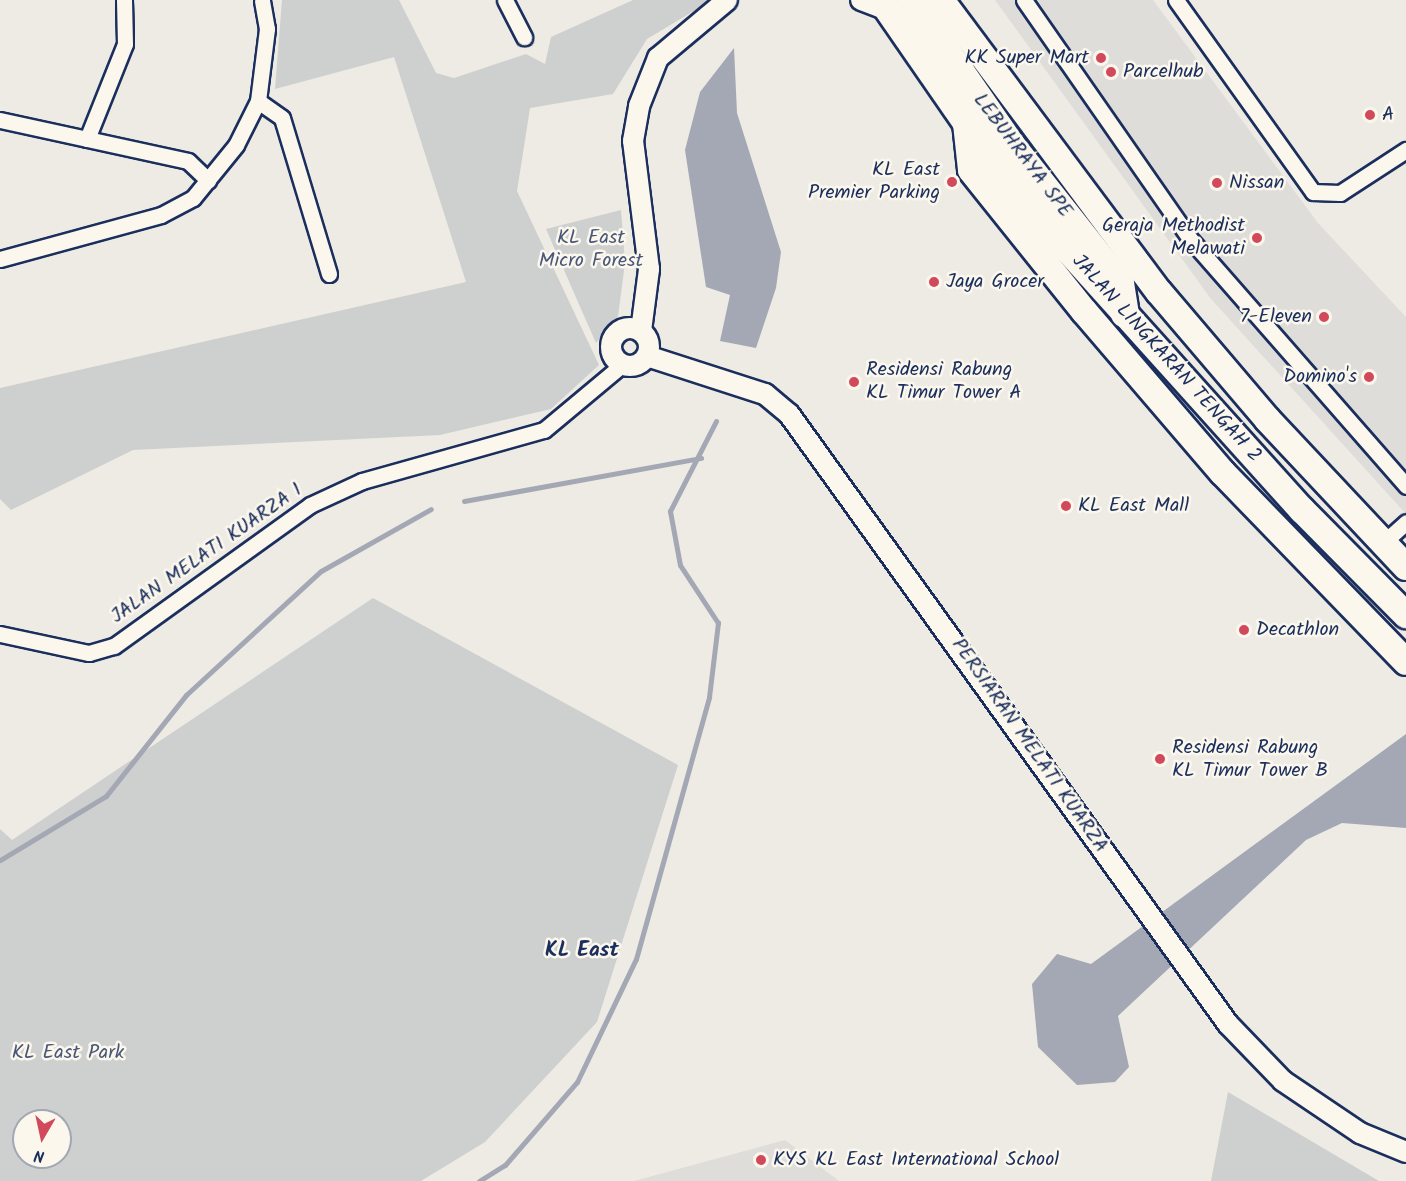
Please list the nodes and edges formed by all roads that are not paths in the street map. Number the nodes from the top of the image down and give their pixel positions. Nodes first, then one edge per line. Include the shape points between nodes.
1 (124, 0) edge
2 (262, 0) edge
3 (505, 0) edge
4 (727, 0) edge
5 (861, 0) edge
6 (941, 0) edge
7 (1024, 0) edge
8 (1176, 0) edge
9 (893, 3) edge
10 (524, 37) dead end
11 (258, 101) junction
12 (0, 120) edge
13 (966, 123) junction
14 (87, 139) junction
15 (1406, 150) edge
16 (208, 180) junction
17 (0, 260) edge
18 (329, 274) dead end
19 (1125, 314) junction
20 (641, 332) junction
21 (646, 356) junction
22 (623, 364) junction
23 (1406, 486) edge
24 (1406, 522) edge
25 (1383, 543) junction
26 (1406, 567) edge
27 (1406, 615) edge
28 (0, 634) edge
29 (1406, 662) edge
30 (1406, 1152) edge

1 - 14 street via 125,44
2 - 11 street via 267,29
3 - 10 street
4 - 20 street via 677,37 646,80 633,141 649,269
5 - 9 street
6 - 25 highway, JALAN LINGKARAN TENGAH 2 via 1159,292
7 - 23 street via 1191,240
8 - 15 street via 1313,192 1340,193
9 - 13 highway, JALAN LINGKARAN TENGAH 2
9 - 19 highway, LEBUHRAYA SPE via 1120,284
11 - 16 street via 236,145
11 - 18 street via 282,118
12 - 14 street
13 - 19 highway, JALAN LINGKARAN TENGAH 2
13 - 29 highway via 971,170 1084,311 1223,473
14 - 16 street via 188,161
16 - 17 street via 193,198 161,215
19 - 27 highway, JALAN LINGKARAN TENGAH 2 via 1302,510
20 - 21 street via 648,340
20 - 22 street via 629,328 614,338 613,356
21 - 22 street via 633,366
21 - 30 street, PERSIARAN MELATI KUARZA via 765,394 789,414 1188,972 1282,1081 1360,1132
22 - 28 street, JALAN MELATI KUARZA 1 via 544,430 362,481 310,505 114,646 89,653
24 - 25 street
25 - 26 highway, JALAN LINGKARAN TENGAH 2

